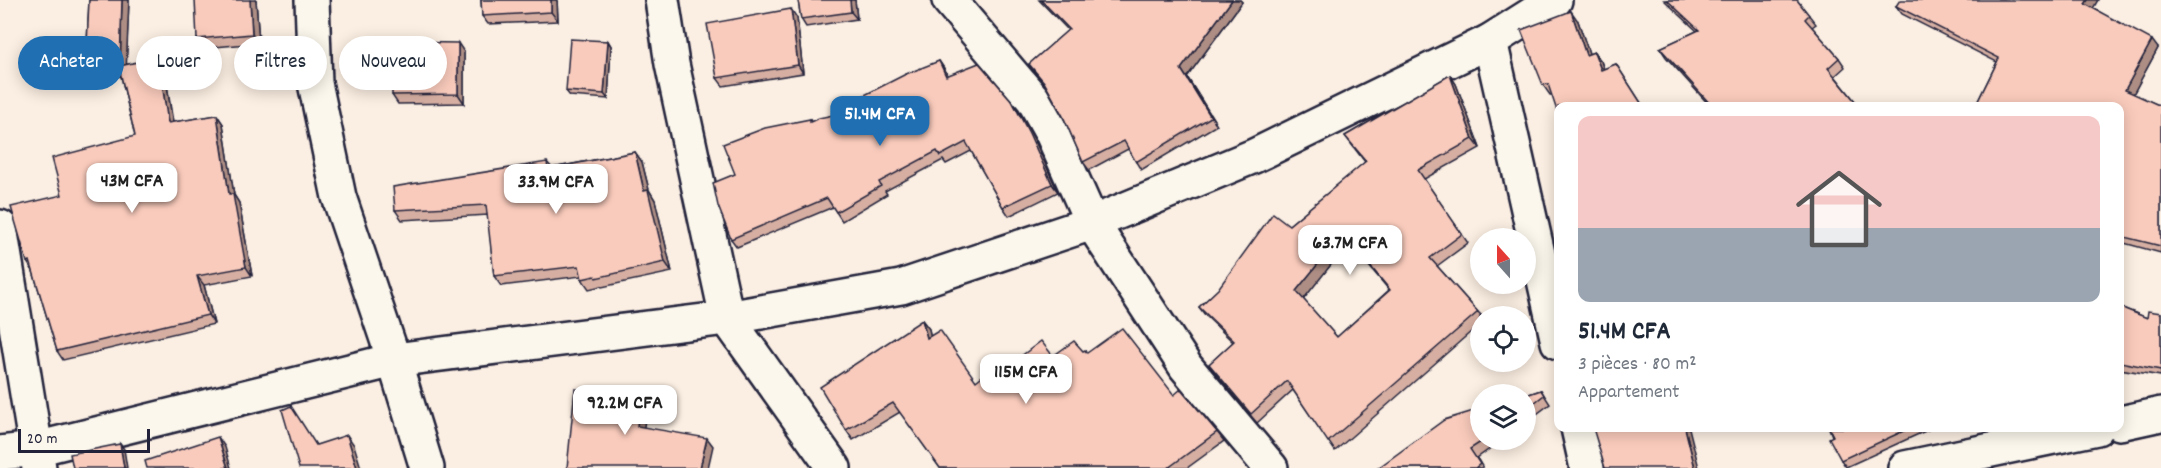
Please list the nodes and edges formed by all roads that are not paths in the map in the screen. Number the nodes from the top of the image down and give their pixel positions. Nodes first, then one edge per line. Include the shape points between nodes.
1 (312, 0) edge
2 (662, 0) edge
3 (949, 0) edge
4 (1555, 0) edge
5 (1490, 41) junction
6 (1092, 224) junction
7 (0, 227) edge
8 (727, 318) junction
9 (1554, 324) edge
10 (394, 360) junction
11 (2161, 414) edge
12 (2124, 422) edge
13 (1579, 432) edge
14 (2078, 432) edge
15 (0, 453) edge
16 (37, 459) edge
17 (427, 468) edge
18 (834, 468) edge
19 (1271, 468) edge
20 (1587, 468) edge
21 (1905, 468) edge

1 - 10 street via 315,83 339,197
2 - 8 street via 672,64
3 - 6 street via 1033,99
4 - 5 street
5 - 6 street via 1254,156
5 - 9 street
6 - 8 street via 901,287
6 - 19 street via 1186,367
7 - 16 street
8 - 10 street
8 - 18 street
10 - 16 street
10 - 17 street
11 - 12 street
13 - 20 street
14 - 21 street
15 - 16 street

